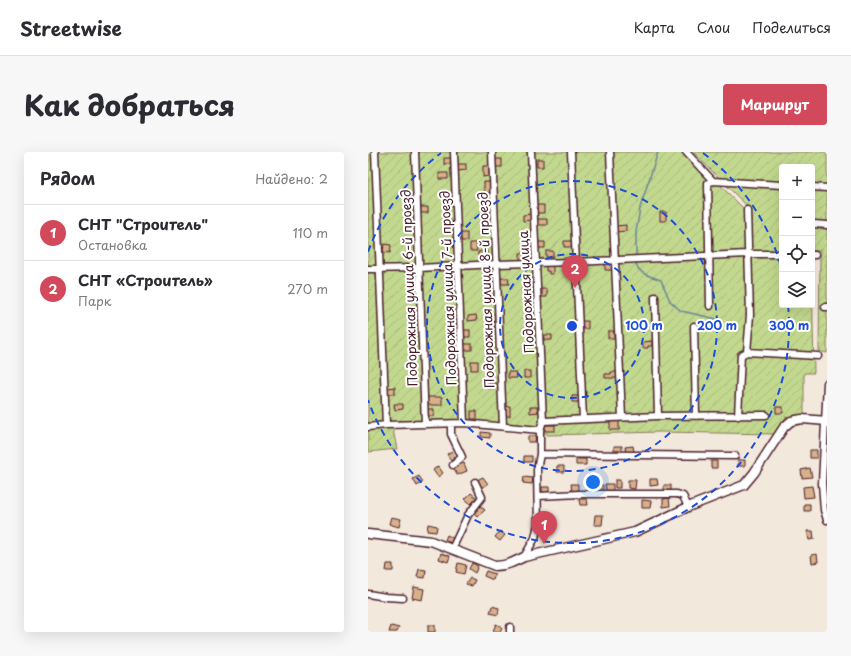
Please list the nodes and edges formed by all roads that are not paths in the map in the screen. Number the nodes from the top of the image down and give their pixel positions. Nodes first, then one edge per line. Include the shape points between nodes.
1 (375, 152) edge
2 (415, 152) edge
3 (454, 152) edge
4 (492, 152) edge
5 (531, 152) edge
6 (571, 152) edge
7 (610, 152) edge
8 (686, 152) edge
9 (713, 181) junction
10 (779, 186) edge
11 (815, 187) edge
12 (827, 188) edge
13 (747, 210) dead end
14 (815, 224) edge
15 (827, 225) edge
16 (748, 254) junction
17 (779, 254) edge
18 (710, 256) junction
19 (616, 260) junction
20 (575, 262) junction
21 (535, 263) junction
22 (496, 264) junction
23 (458, 266) junction
24 (380, 268) junction
25 (419, 268) junction
26 (368, 269) edge
27 (655, 296) dead end
28 (710, 306) dead end
29 (694, 326) dead end
30 (747, 352) junction
31 (818, 356) dead end
32 (827, 383) edge
33 (766, 415) dead end
34 (658, 416) junction
35 (696, 416) junction
36 (738, 416) junction
37 (622, 417) junction
38 (583, 419) junction
39 (544, 420) junction
40 (826, 421) edge
41 (464, 423) junction
42 (425, 424) junction
43 (451, 424) junction
44 (386, 425) junction
45 (503, 426) junction
46 (368, 427) edge
47 (540, 430) junction
48 (540, 454) junction
49 (735, 456) dead end
50 (452, 466) dead end
51 (475, 482) dead end
52 (538, 496) junction
53 (688, 507) junction
54 (827, 520) edge
55 (368, 534) edge
56 (452, 549) junction
57 (524, 557) junction
58 (368, 594) edge
59 (404, 598) dead end

1 - 24 street
2 - 25 street, Подорожная улица 6-й проезд
3 - 23 street, Подорожная улица 7-й проезд
4 - 22 street, Подорожная улица 8-й проезд
5 - 21 street, Подорожная улица
6 - 20 street
7 - 19 street
8 - 9 street
9 - 10 street
9 - 18 street via 708,183
11 - 12 street
13 - 16 street
14 - 15 street
16 - 17 street
16 - 18 street
16 - 30 street via 750,315
18 - 19 street
18 - 28 street
19 - 20 street
19 - 37 street
20 - 21 street
20 - 38 street
21 - 22 street
21 - 39 street, Подорожная улица
22 - 23 street
22 - 45 street, Подорожная улица 8-й проезд
23 - 25 street
23 - 41 street, Подорожная улица 7-й проезд
24 - 25 street
24 - 26 street
24 - 44 street
25 - 42 street, Подорожная улица 6-й проезд
27 - 34 street
29 - 35 street
30 - 31 street
30 - 36 street via 740,355
32 - 40 street
33 - 36 street
34 - 35 street
34 - 37 street
35 - 36 street
37 - 38 street
38 - 39 street
39 - 47 street, Подорожная улица
40 - 53 street via 802,418 792,421 784,426 744,485
40 - 54 street via 822,482
41 - 43 street
41 - 45 street
42 - 43 street
42 - 44 street
43 - 50 street via 451,434 462,457
44 - 46 street
45 - 47 street
47 - 48 street
48 - 49 street
48 - 52 street
51 - 56 street via 482,497 468,515
52 - 53 street via 676,494 683,496
52 - 57 street via 535,538
53 - 57 street via 634,532
55 - 56 street via 432,541
56 - 57 street via 495,566
58 - 59 street

